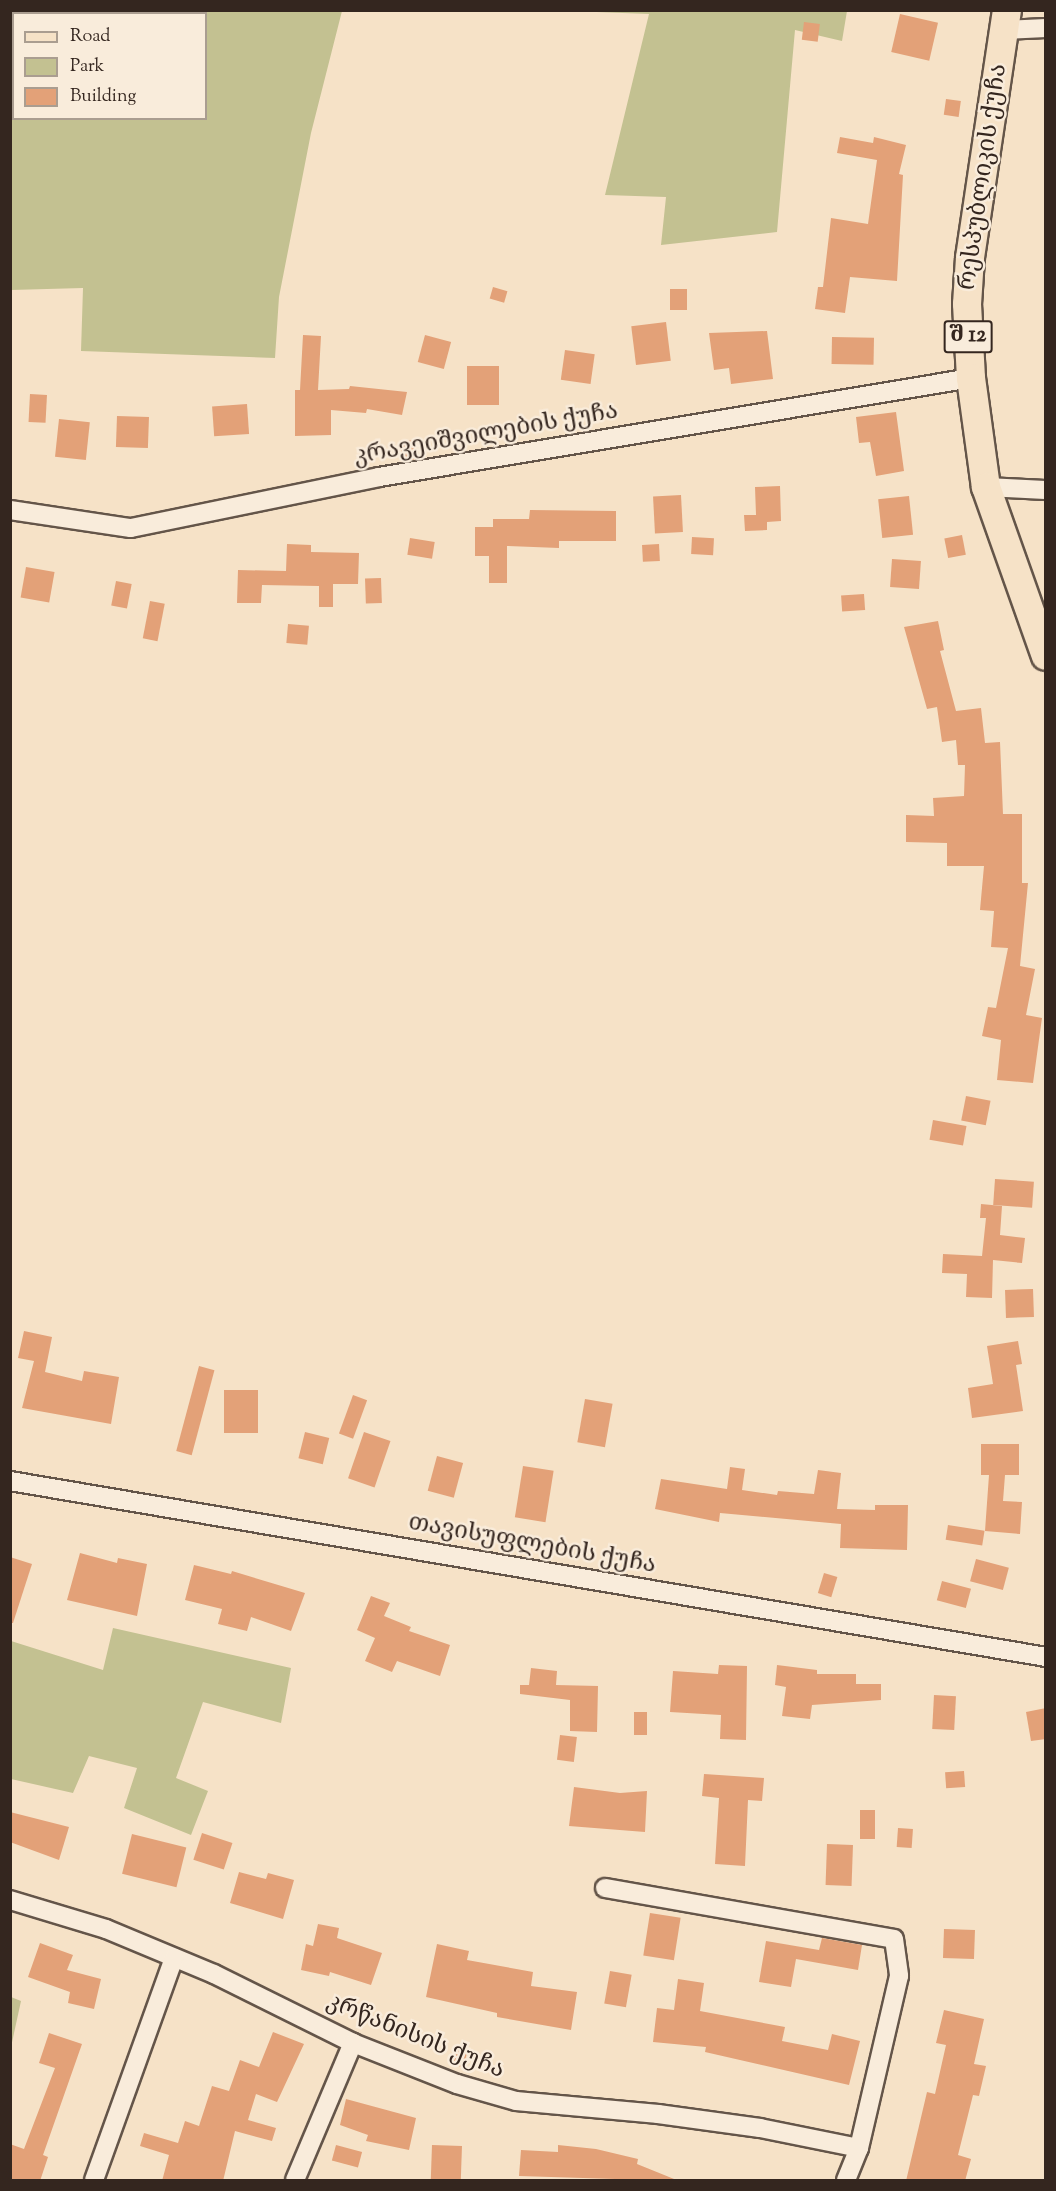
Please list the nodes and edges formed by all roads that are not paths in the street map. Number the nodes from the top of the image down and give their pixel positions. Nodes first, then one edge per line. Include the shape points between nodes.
1 (1006, 20) edge
2 (1046, 28) edge
3 (971, 378) junction
4 (986, 487) junction
5 (1046, 490) edge
6 (10, 510) edge
7 (1046, 656) edge
8 (10, 1480) edge
9 (1046, 1657) edge
10 (605, 1888) dead end
11 (10, 1900) edge
12 (174, 1958) junction
13 (353, 2043) junction
14 (859, 2148) junction
15 (94, 2181) edge
16 (295, 2181) edge
17 (846, 2181) edge

1 - 2 street
1 - 3 main road, რესპუბლიკის ქუჩა / შ 12 via 970,258 966,304
3 - 4 main road, რესპუბლიკის ქუჩა / შ 12
3 - 6 street, კრავეიშვილების ქუჩა via 379,477 131,528
4 - 5 street
4 - 7 main road, რესპუბლიკის ქუჩა / შ 12
8 - 9 street, თავისუფლების ქუჩა
10 - 14 street via 894,1939 899,1976
11 - 12 street, კრწანისის ქუჩა via 106,1929
12 - 13 street, კრწანისის ქუჩა
12 - 15 street
13 - 14 street, კრწანისის ქუჩა via 457,2084 516,2102 669,2115
13 - 16 street
14 - 17 street

